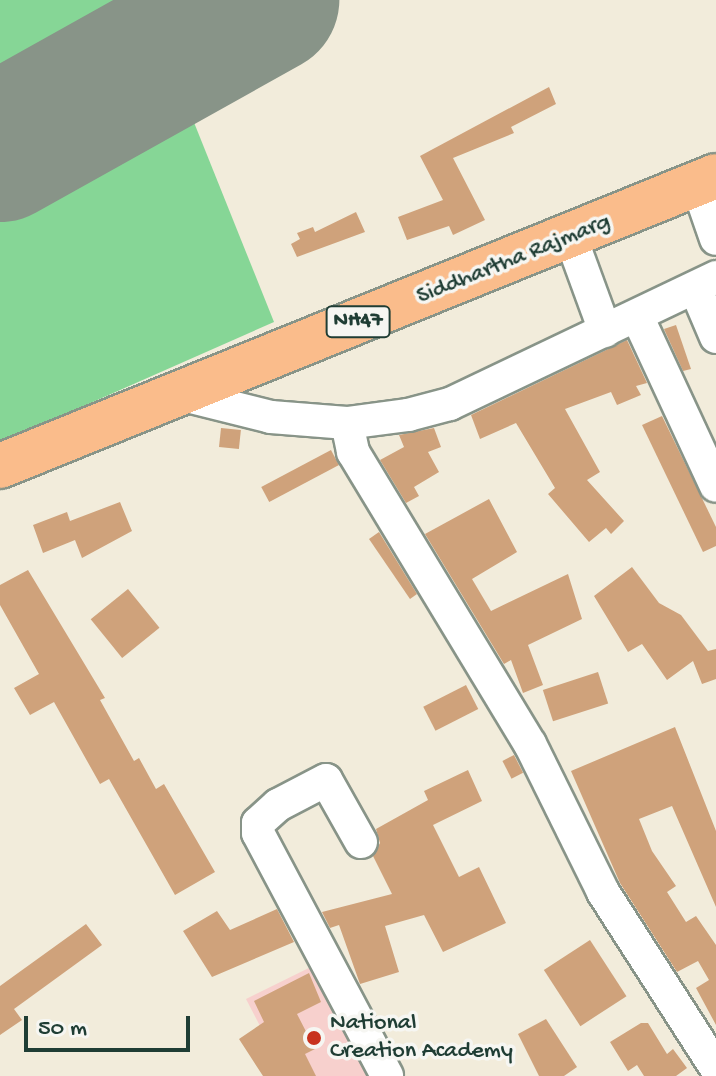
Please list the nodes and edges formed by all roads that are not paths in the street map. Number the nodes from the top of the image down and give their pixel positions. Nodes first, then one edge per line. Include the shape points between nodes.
1 (706, 180) edge
2 (571, 238) junction
3 (716, 239) edge
4 (706, 284) edge
5 (637, 316) junction
6 (605, 331) junction
7 (716, 337) edge
8 (179, 394) junction
9 (347, 423) junction
10 (0, 466) edge
11 (716, 486) edge
12 (361, 842) dead end
13 (716, 1068) edge
14 (387, 1076) edge

1 - 2 highway, Siddhartha Rajmarg / NH47
1 - 3 street
2 - 6 street
2 - 8 highway, Siddhartha Rajmarg / NH47
4 - 5 street
4 - 7 street
5 - 6 street
5 - 11 street
6 - 9 street via 450,404
8 - 9 street via 271,417
8 - 10 highway, Siddhartha Rajmarg / NH47
9 - 13 street via 353,452 530,744 603,892
12 - 14 street via 326,780 278,805 258,823 258,833

